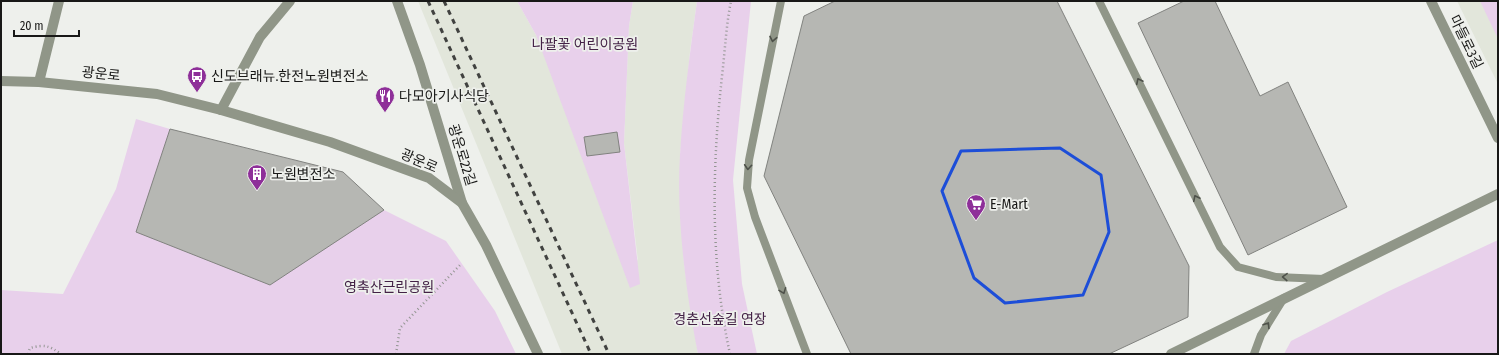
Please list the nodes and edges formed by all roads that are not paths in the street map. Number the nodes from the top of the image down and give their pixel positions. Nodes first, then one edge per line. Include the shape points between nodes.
1 (59, 1) edge
2 (290, 1) edge
3 (397, 1) edge
4 (781, 1) edge
5 (1099, 1) edge
6 (1431, 1) edge
7 (1, 81) edge
8 (39, 82) junction
9 (221, 110) junction
10 (1498, 138) edge
11 (1498, 194) edge
12 (462, 204) junction
13 (1324, 279) junction
14 (1284, 298) junction
15 (538, 354) edge
16 (807, 354) edge
17 (1171, 354) edge
18 (1254, 354) edge

1 - 8 street
2 - 9 street via 260,37
3 - 12 street, 광운로22길 via 420,65
4 -> 16 lane via 749,160 747,188 755,217
13 -> 5 lane via 1276,277 1238,267 1220,247
6 - 10 street, 마들로3길
7 - 8 street, 광운로
8 - 9 street, 광운로 via 157,94
9 - 12 street, 광운로 via 330,142 428,178
11 - 13 street
12 - 15 street, 광운로 via 486,245
13 - 14 street
14 - 17 street
18 -> 14 lane via 1261,335

